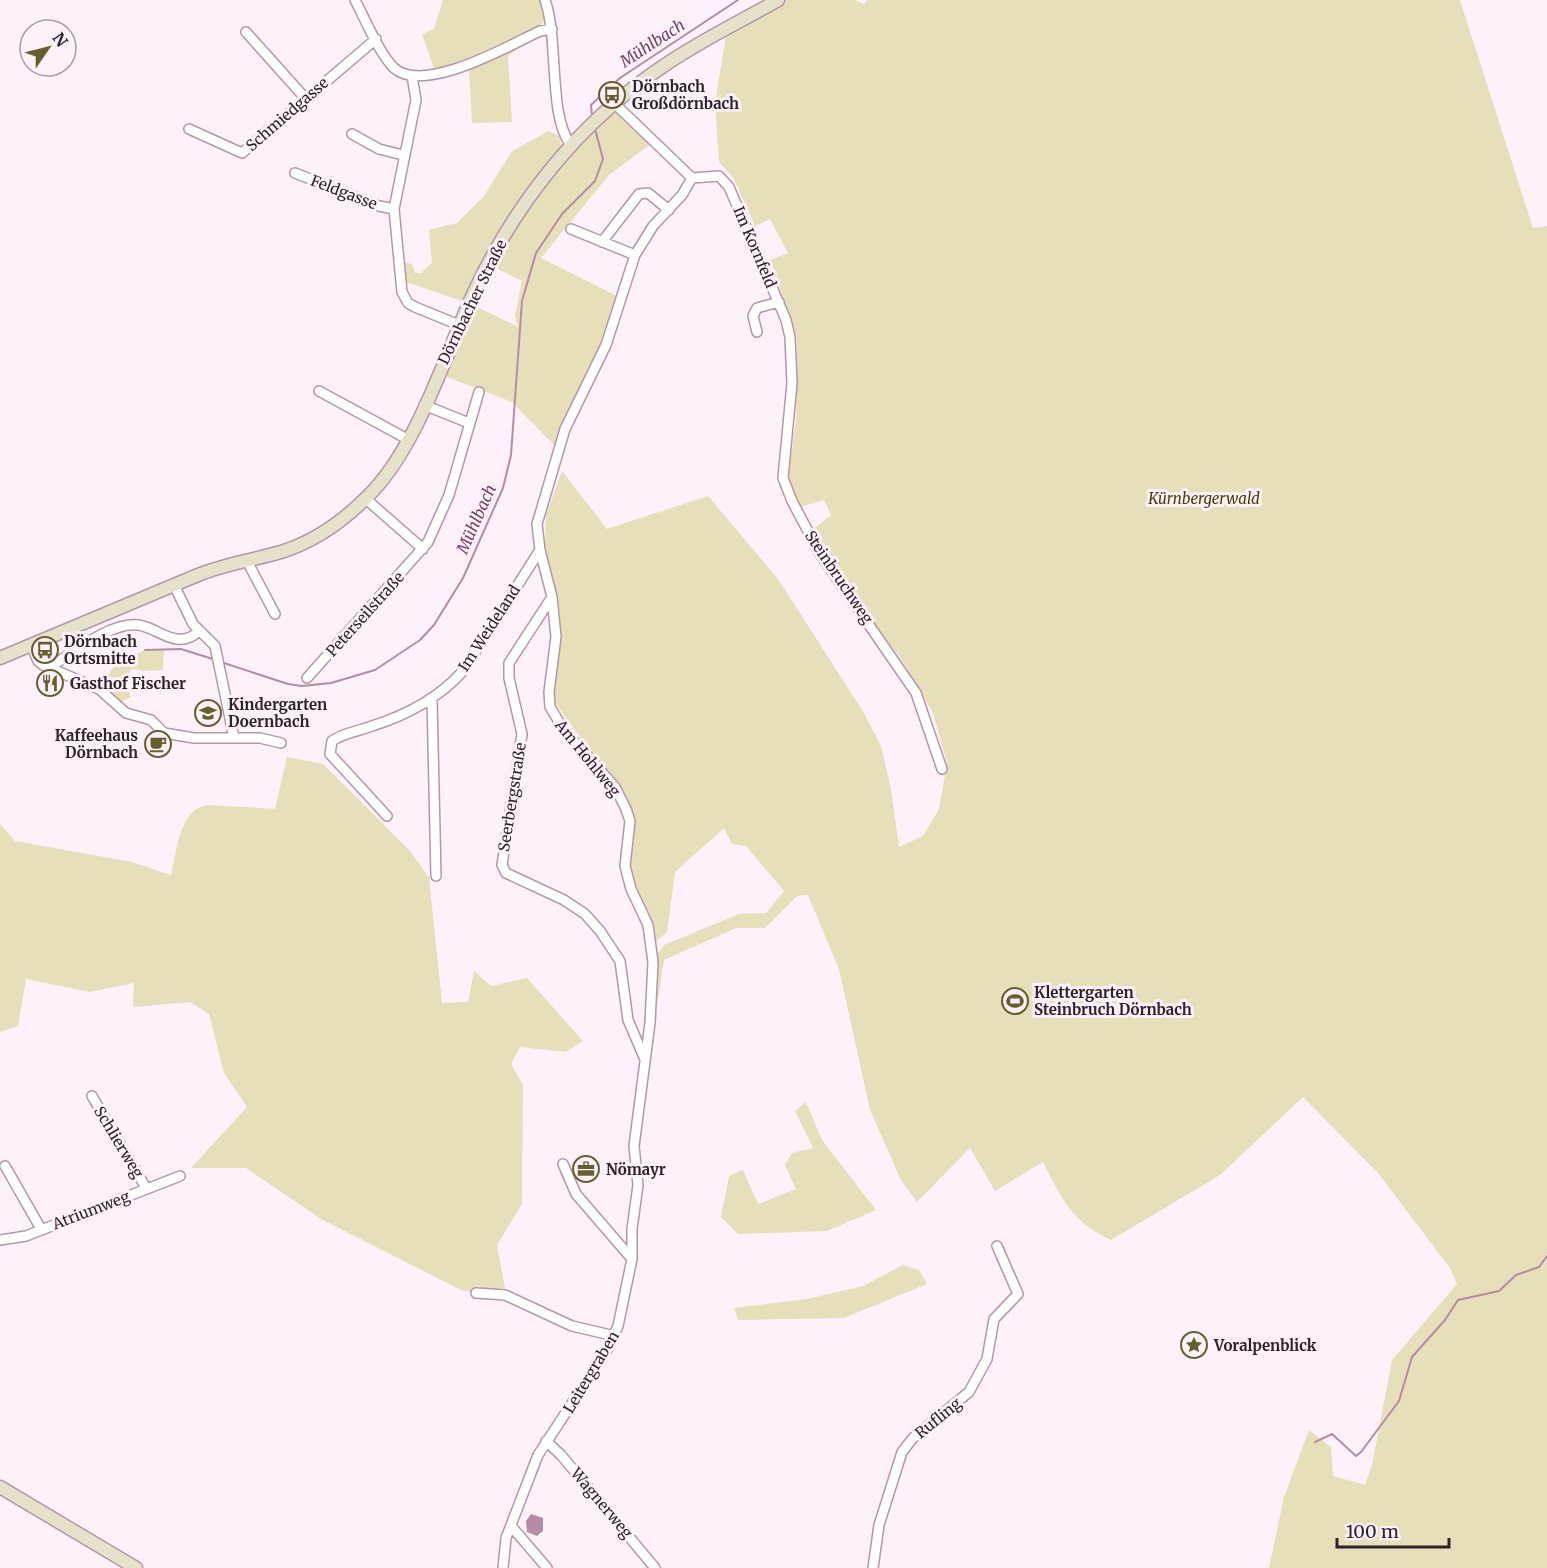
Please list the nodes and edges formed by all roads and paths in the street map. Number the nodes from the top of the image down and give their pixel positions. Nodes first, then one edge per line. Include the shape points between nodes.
1 (355, 0) edge
2 (545, 0) edge
3 (778, 0) edge
4 (552, 29) junction
5 (246, 32) dead end
6 (376, 39) junction
7 (412, 76) junction
8 (306, 99) junction
9 (614, 103) junction
10 (189, 129) dead end
11 (352, 134) dead end
12 (571, 145) junction
13 (403, 155) junction
14 (295, 173) dead end
15 (692, 178) junction
16 (394, 209) junction
17 (669, 210) junction
18 (571, 229) dead end
19 (602, 242) junction
20 (635, 255) junction
21 (779, 302) junction
22 (459, 325) junction
23 (757, 332) dead end
24 (319, 391) dead end
25 (479, 392) dead end
26 (424, 405) junction
27 (469, 423) junction
28 (409, 440) junction
29 (366, 499) junction
30 (423, 549) junction
31 (540, 550) junction
32 (247, 561) junction
33 (174, 585) junction
34 (552, 597) junction
35 (275, 614) dead end
36 (199, 631) junction
37 (31, 645) junction
38 (0, 658) edge
39 (50, 666) junction
40 (307, 678) dead end
41 (432, 699) junction
42 (234, 738) junction
43 (281, 743) dead end
44 (942, 769) dead end
45 (387, 816) dead end
46 (436, 876) dead end
47 (644, 1057) junction
48 (92, 1096) dead end
49 (563, 1164) dead end
50 (5, 1166) dead end
51 (180, 1176) dead end
52 (146, 1188) junction
53 (41, 1229) junction
54 (0, 1240) edge
55 (997, 1246) dead end
56 (632, 1259) junction
57 (476, 1293) dead end
58 (615, 1336) junction
59 (546, 1441) junction
60 (0, 1487) edge
61 (512, 1527) junction
62 (136, 1568) edge
63 (503, 1568) edge
64 (547, 1568) edge
65 (655, 1568) edge
66 (873, 1568) edge

1 - 6 street
2 - 4 street
3 - 9 street, Dörnbacher Straße via 680,55
4 - 7 street via 462,68
4 - 12 street via 561,127
5 - 8 street
6 - 7 street via 395,68
6 - 8 street, Schmiedgasse
7 - 13 street, Feldgasse via 416,100
8 - 10 street, Schmiedgasse via 242,153
9 - 12 street, Dörnbacher Straße
9 - 15 street
11 - 13 street via 379,149
12 - 22 street, Dörnbacher Straße via 509,227
13 - 16 street, Feldgasse
14 - 16 street, Feldgasse
15 - 17 street
15 - 21 street, Im Kornfeld via 719,176 729,187
16 - 22 street, Feldgasse via 404,298 415,307
17 - 19 street via 648,193 639,194
17 - 20 street
18 - 19 street
19 - 20 street
20 - 31 street via 606,345 562,437 539,511
21 - 23 street, Im Kornfeld via 757,308 753,316
21 - 44 street, Steinbruchweg via 790,337 792,360 783,478 820,554 916,693
22 - 26 street, Dörnbacher Straße
24 - 28 street
25 - 27 street, Peterseilstraße
26 - 27 street
26 - 28 street, Dörnbacher Straße
27 - 30 street, Peterseilstraße via 449,495
28 - 29 street, Dörnbacher Straße via 387,476
29 - 30 street
29 - 32 street, Dörnbacher Straße via 302,543
30 - 40 street, Peterseilstraße
31 - 34 street
31 - 41 street, Im Weideland via 463,670
32 - 33 street, Dörnbacher Straße via 216,568
32 - 35 street
33 - 36 street
33 - 37 street, Dörnbacher Straße
34 - 47 street, Am Hohlweg via 556,637 550,707 564,730 615,787 629,816 625,866 648,925 653,962
34 - 47 street, Seerbergstraße via 509,663 522,735 502,865 512,876 577,909 600,931 620,961 628,1020
36 - 39 street via 175,639 138,624 91,639
36 - 42 street via 210,640 218,656
37 - 38 street, Dörnbacher Straße
37 - 39 street via 38,661
39 - 42 street via 99,689 126,713 151,720 164,733
41 - 45 street, Im Weideland via 396,718 337,737 329,746 330,754
41 - 46 street
42 - 43 street
47 - 56 street, Leitergraben via 634,1146 638,1185
48 - 52 street, Schlierweg
49 - 56 street via 576,1194
50 - 53 street
51 - 52 street, Atriumweg
52 - 53 street, Atriumweg
53 - 54 street, Atriumweg via 16,1239
55 - 66 street, Rufling via 1018,1294 994,1319 987,1359 969,1392 907,1444 879,1525
56 - 58 street, Leitergraben
57 - 58 street via 505,1295 572,1326
58 - 59 street, Leitergraben
59 - 61 street, Leitergraben via 532,1468
59 - 65 street, Wagnerweg
60 - 62 street
61 - 63 street, Leitergraben via 504,1547
61 - 64 street

